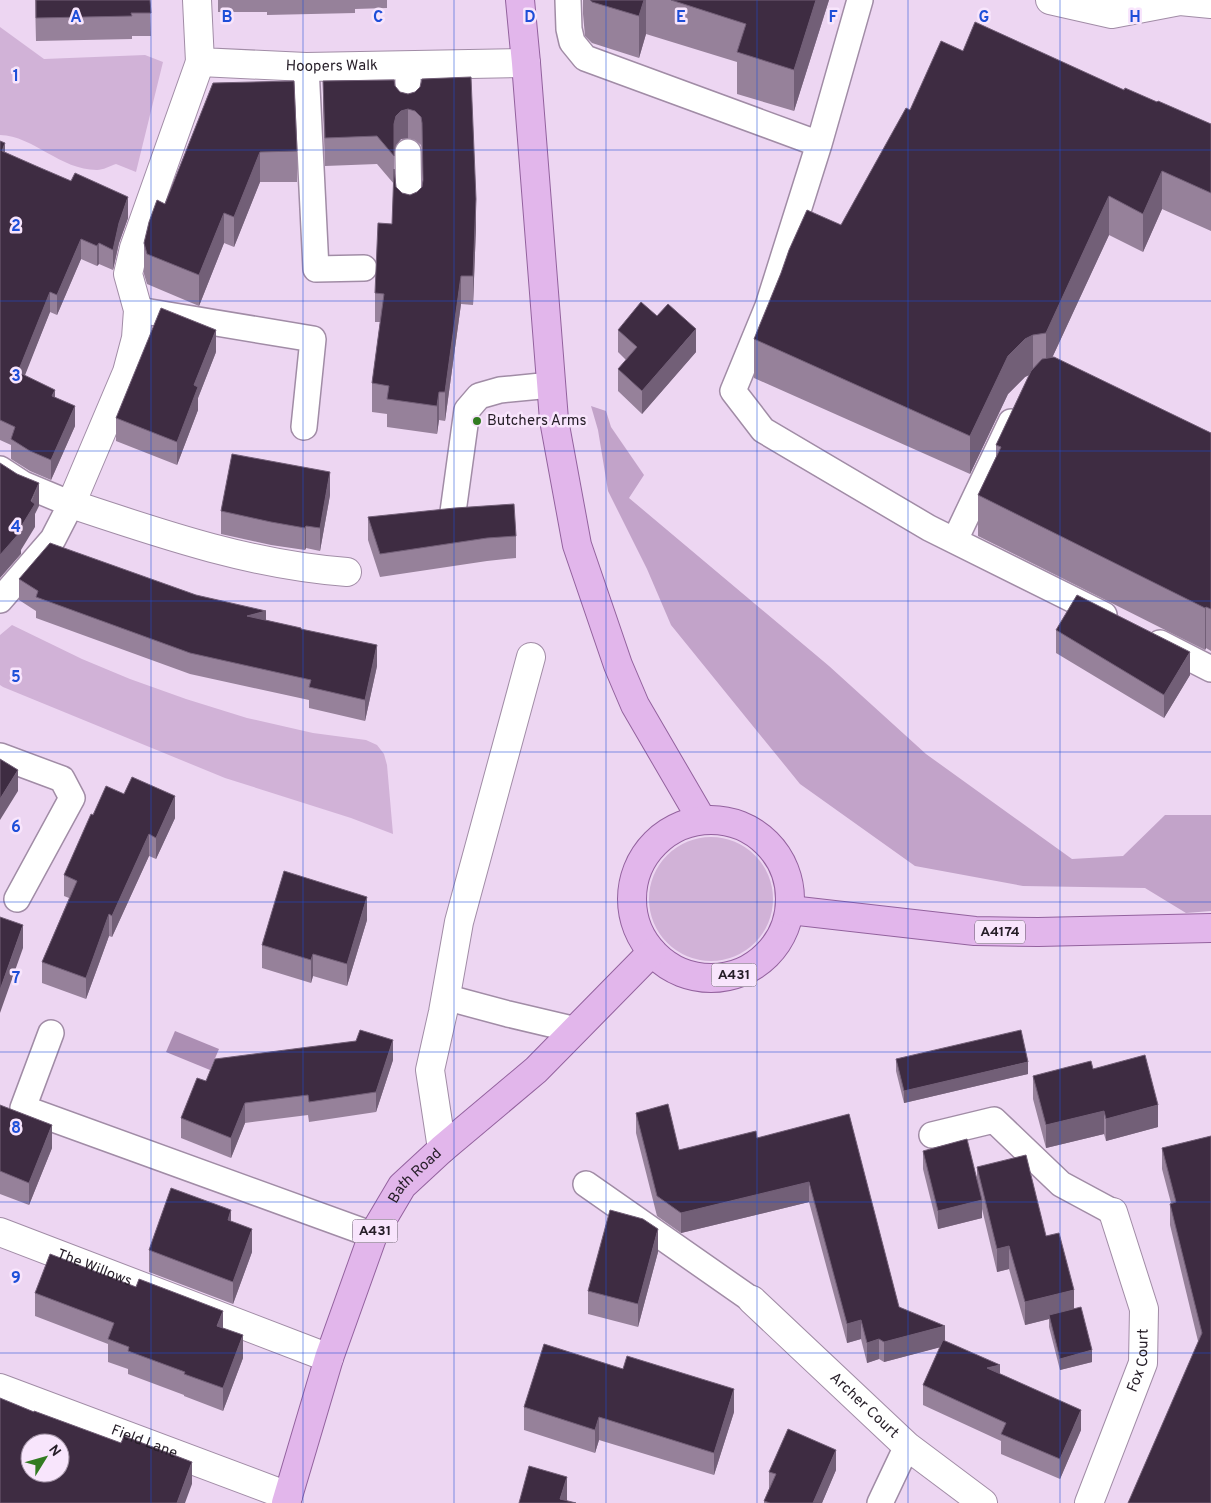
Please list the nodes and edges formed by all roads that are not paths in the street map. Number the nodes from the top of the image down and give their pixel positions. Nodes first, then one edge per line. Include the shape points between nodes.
1 (197, 0) edge
2 (520, 0) edge
3 (568, 0) edge
4 (860, 0) edge
5 (1050, 0) edge
6 (1211, 4) edge
7 (200, 62) junction
8 (526, 63) junction
9 (408, 66) junction
10 (306, 67) junction
11 (408, 108) edge
12 (819, 144) junction
13 (408, 152) dead end
14 (409, 209) edge
15 (364, 268) dead end
16 (138, 310) junction
17 (552, 386) junction
18 (1019, 404) edge
19 (304, 427) dead end
20 (0, 469) edge
21 (71, 504) junction
22 (453, 512) edge
23 (954, 540) junction
24 (347, 572) dead end
25 (0, 600) edge
26 (531, 657) dead end
27 (1211, 669) edge
28 (0, 756) edge
29 (702, 820) junction
30 (17, 899) dead end
31 (790, 910) junction
32 (1211, 928) edge
33 (652, 952) junction
34 (445, 997) junction
35 (576, 1030) junction
36 (50, 1033) dead end
37 (932, 1135) dead end
38 (442, 1150) junction
39 (586, 1184) dead end
40 (1113, 1212) joint
41 (0, 1232) edge
42 (373, 1235) junction
43 (752, 1300) joint
44 (329, 1358) junction
45 (0, 1388) edge
46 (907, 1446) junction
47 (287, 1500) edge
48 (880, 1503) edge
49 (983, 1503) edge
50 (1089, 1503) edge

1 - 7 street
2 - 8 main road
3 - 12 lane via 572,42 585,58
4 - 12 lane
5 - 6 street via 1112,14 1180,1
7 - 10 street, Hoopers Walk
7 - 16 street via 132,256 128,274
8 - 9 street, Hoopers Walk
8 - 17 main road
9 - 10 street, Hoopers Walk
9 - 11 lane
10 - 15 lane via 316,269
12 - 23 lane via 768,306 733,391 763,430
13 - 14 lane
16 - 19 lane via 313,339
16 - 21 street via 136,338 127,372
17 - 22 lane via 500,390 480,396 467,410
17 - 29 main road via 554,420 577,545 615,655 635,706
18 - 23 lane
20 - 21 lane via 23,484
21 - 24 street via 165,535 250,558 314,570
21 - 25 lane via 53,539
23 - 27 lane
26 - 34 street via 459,922
28 - 30 lane via 62,779 72,798
29 - 31 main road, A431 via 723,820 753,831 776,852 789,882
29 - 33 main road, A431 via 672,829 650,847 634,876 632,909 638,930
31 - 32 main road, A4174 via 975,932
31 - 33 main road, A431 via 781,938 765,958 738,974 708,979 679,972
33 - 35 main road, Bath Road / A431
34 - 35 lane
34 - 38 street via 430,1070
35 - 38 main road, Bath Road / A431 via 536,1070
36 - 42 lane via 23,1108
37 - 40 lane via 994,1120 1061,1184
38 - 42 main road, Bath Road / A431 via 402,1186
39 - 43 lane
40 - 50 street, Fox Court via 1144,1309 1143,1363
41 - 44 street, The Willows
42 - 44 main road, Bath Road / A431
43 - 46 street, Archer Court
44 - 47 main road, Bath Road / A431
45 - 47 street, Field Lane
46 - 48 lane
46 - 49 street, Archer Court

